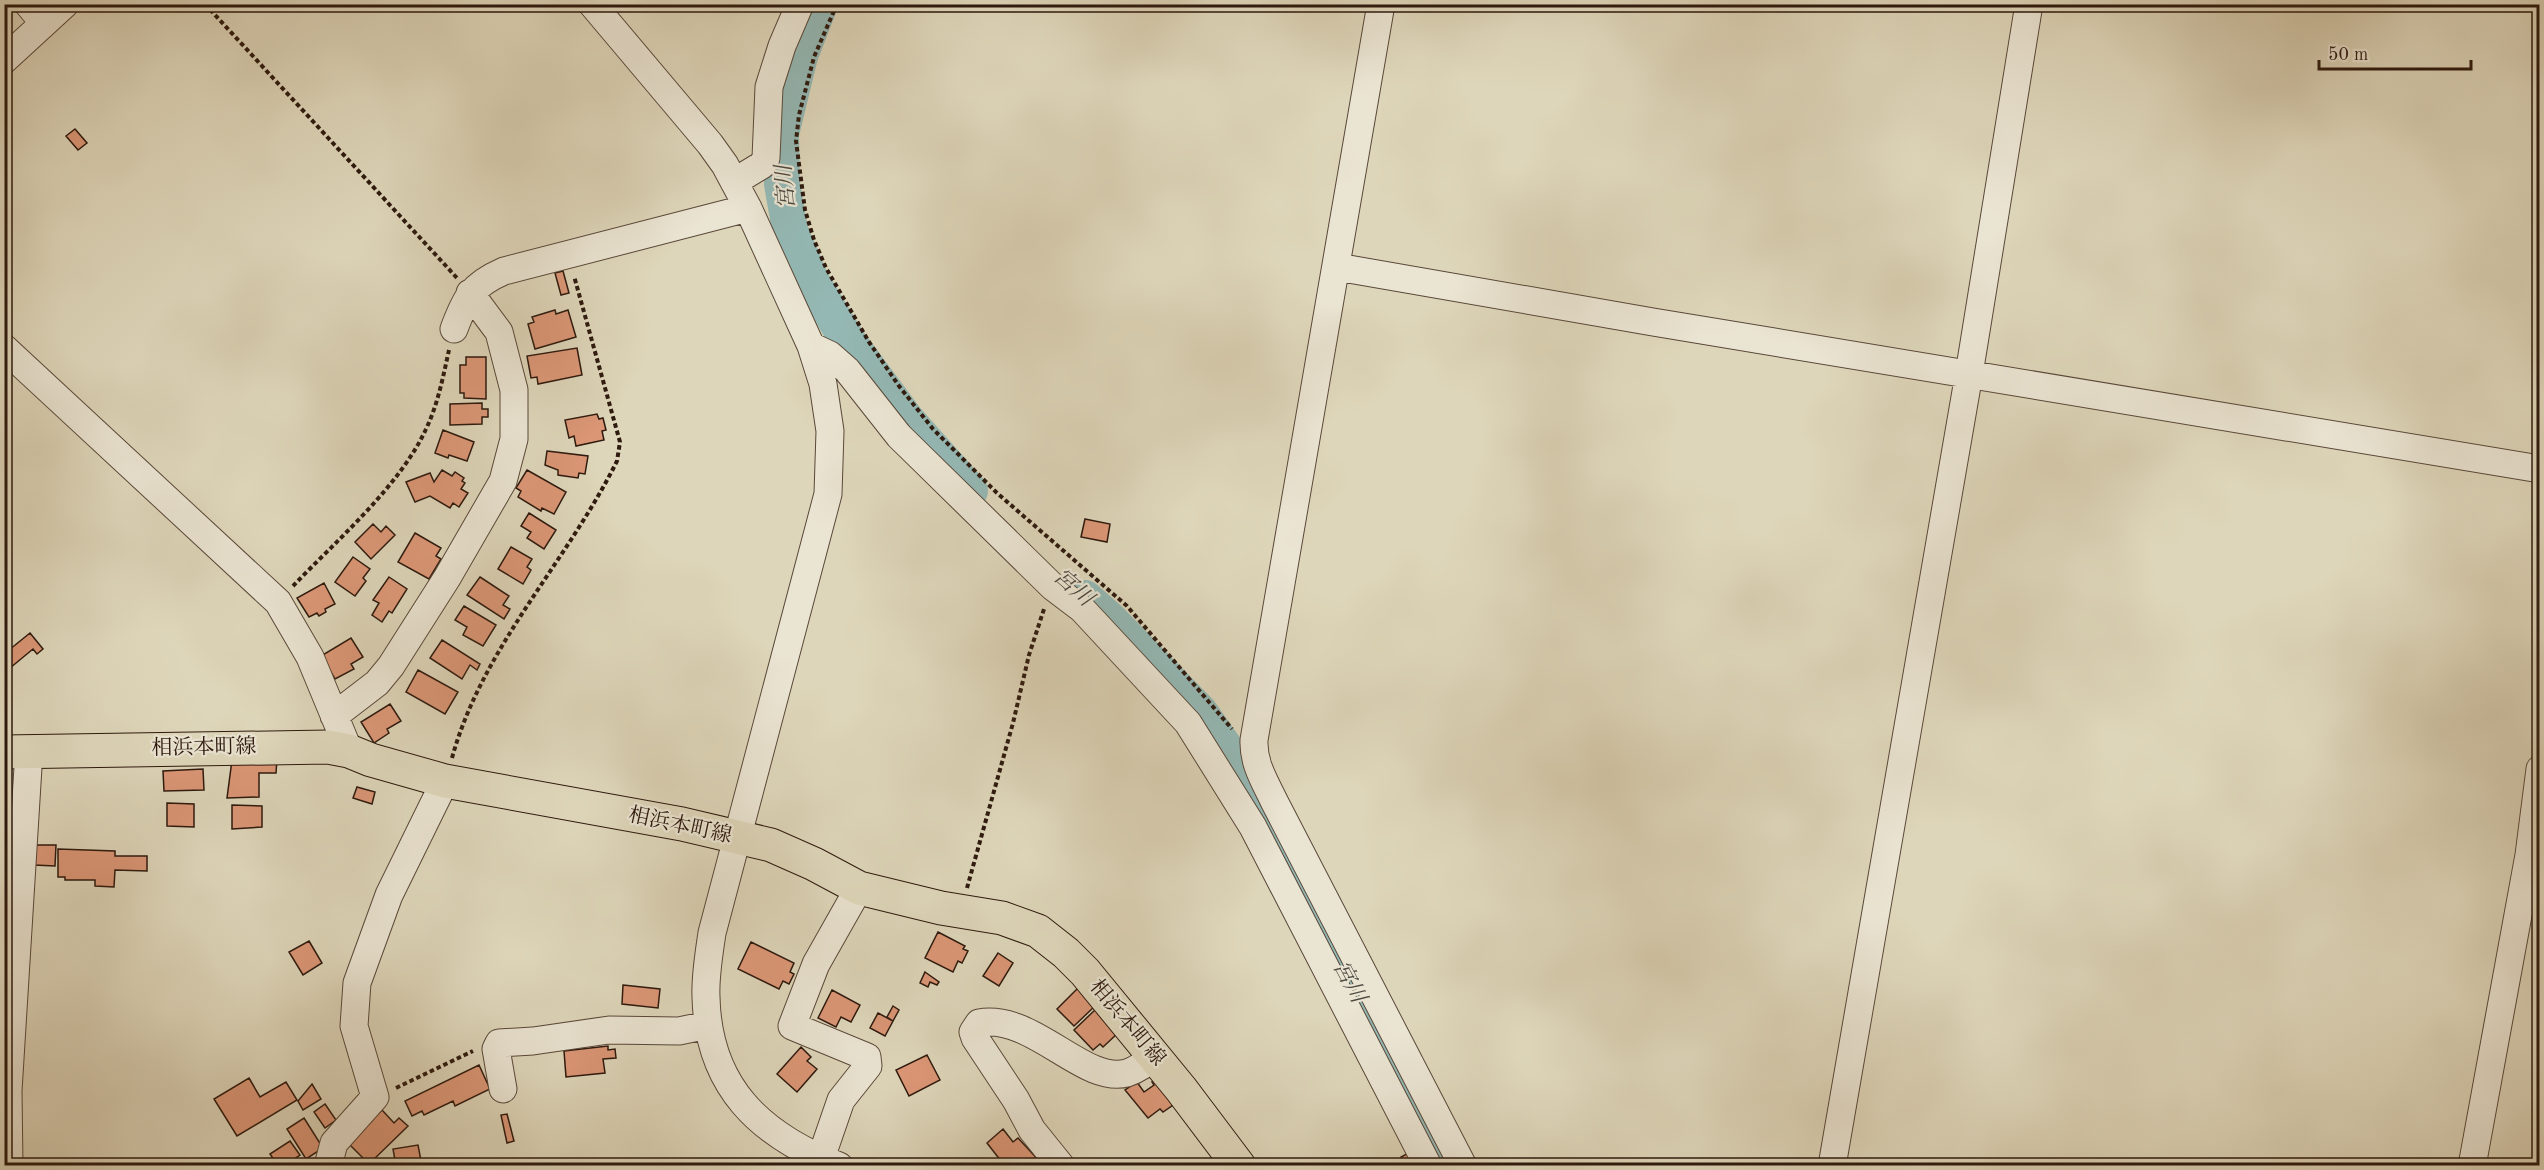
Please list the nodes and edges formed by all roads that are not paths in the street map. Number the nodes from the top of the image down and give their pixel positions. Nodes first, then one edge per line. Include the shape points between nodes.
1 (65, 4) edge
2 (592, 4) edge
3 (800, 4) edge
4 (1381, 4) edge
5 (2029, 4) edge
6 (36, 14) edge
7 (4, 60) edge
8 (734, 182) junction
9 (748, 208) junction
10 (1337, 267) junction
11 (470, 292) junction
12 (454, 329) road end
13 (811, 346) junction
14 (4, 348) edge
15 (1969, 374) junction
16 (2540, 469) edge
17 (334, 716) junction
18 (348, 751) junction
19 (17, 752) edge
20 (2540, 769) edge
21 (446, 781) junction
22 (738, 838) junction
23 (859, 888) junction
24 (708, 1025) junction
25 (1155, 1056) junction
26 (503, 1089) dead end
27 (830, 1162) edge
28 (9, 1166) edge
29 (328, 1166) edge
30 (1061, 1166) edge
31 (1239, 1166) edge
32 (1428, 1166) edge
33 (1463, 1166) edge
34 (1832, 1166) edge
35 (2472, 1166) edge

1 - 6 street
2 - 8 street via 693,121
3 - 8 street via 769,87 766,158 762,165
4 - 10 street
5 - 15 street
6 - 7 street
8 - 9 street
9 - 11 street via 504,271 483,280
9 - 13 street
10 - 15 street
10 - 33 street via 1254,754
11 - 12 street
11 - 17 street via 499,332 514,390 514,439 503,481 391,666 377,683
13 - 22 street via 829,410 828,494
13 - 32 street via 848,370 899,436 1053,587 1082,609 1188,723 1253,827
14 - 17 street via 278,602 310,657
15 - 16 street
15 - 34 street
17 - 18 street
18 - 19 main road, 相浜本町線 via 306,746
18 - 21 main road, 相浜本町線
19 - 28 street
20 - 35 street via 2529,855
21 - 22 main road, 相浜本町線 via 682,824
21 - 29 street via 389,895 357,983 354,1026 375,1097 334,1143
22 - 23 main road, 相浜本町線 via 771,845
22 - 24 street via 712,933 706,996
23 - 25 main road, 相浜本町線 via 1020,923 1053,941 1085,972
23 - 27 street via 816,964 792,1026 867,1057 868,1066 842,1100
24 - 26 street via 679,1031 609,1030 499,1043 496,1049
24 - 27 street via 720,1070 753,1116
25 - 30 street via 1126,1073 1110,1074 1005,1023 979,1023 973,1032 975,1038 1032,1130
25 - 31 main road, 相浜本町線

